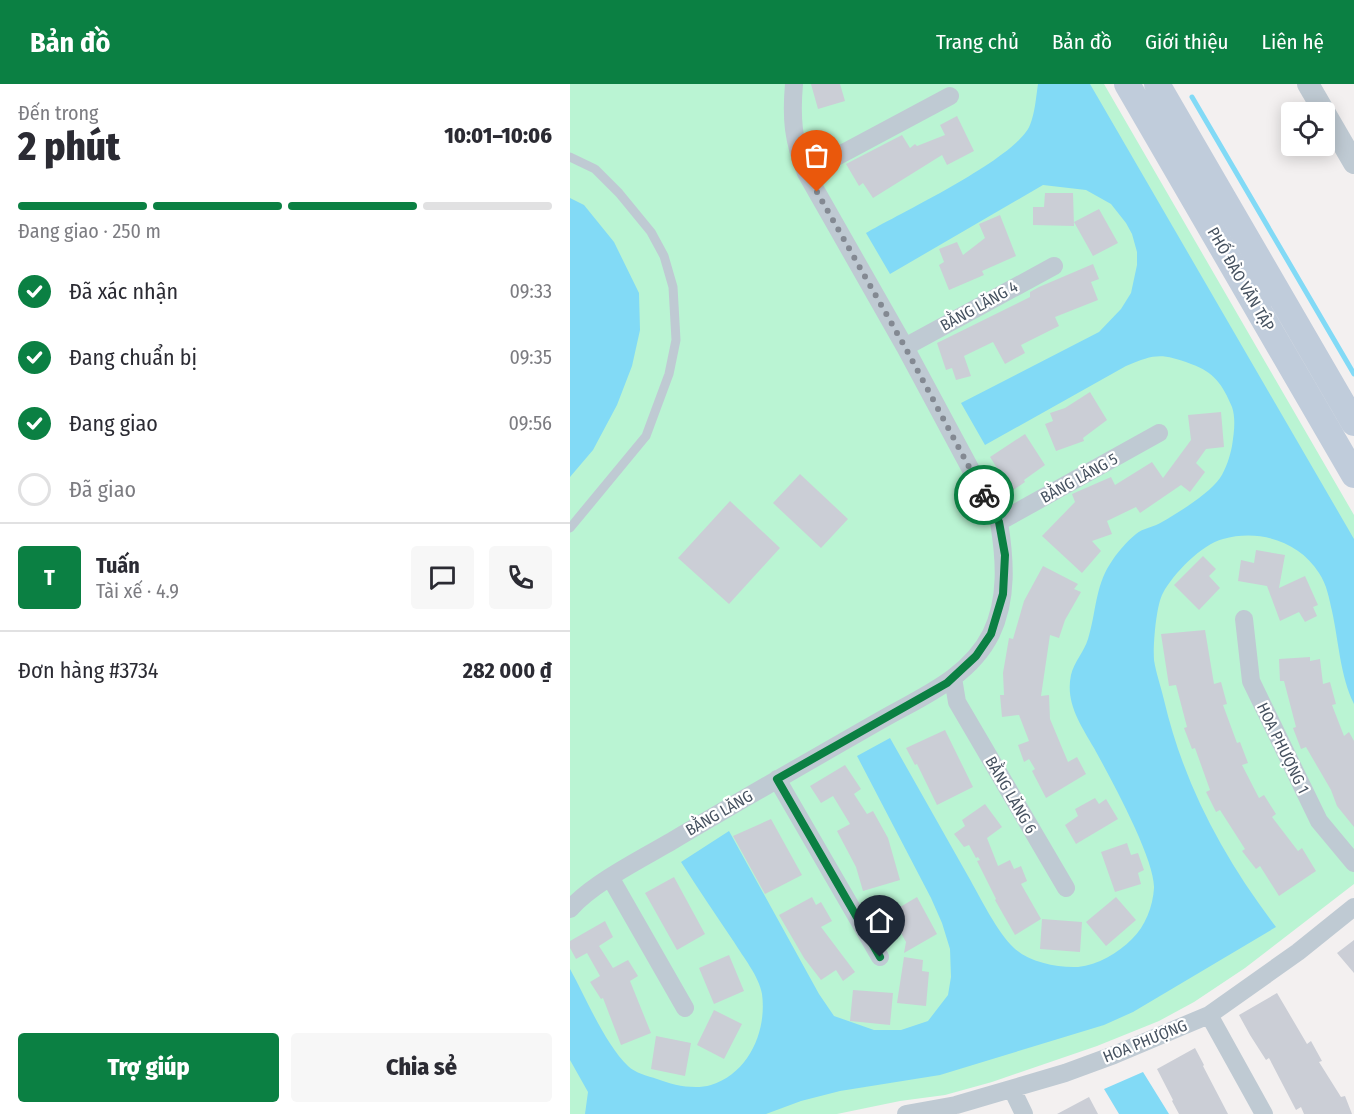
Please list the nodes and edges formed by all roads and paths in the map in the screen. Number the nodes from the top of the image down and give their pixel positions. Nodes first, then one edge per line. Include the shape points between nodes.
1 (794, 84) edge
2 (1127, 84) edge
3 (1157, 84) edge
4 (1308, 84) edge
5 (950, 96) dead end
6 (570, 157) edge
7 (1354, 163) edge
8 (806, 173) junction
9 (1054, 266) dead end
10 (905, 347) junction
11 (1354, 423) edge
12 (1159, 433) dead end
13 (1354, 475) edge
14 (999, 522) junction
15 (570, 528) edge
16 (1244, 619) dead end
17 (953, 678) junction
18 (934, 690) junction
19 (957, 702) junction
20 (777, 779) junction
21 (1354, 864) edge
22 (610, 877) junction
23 (1066, 888) dead end
24 (1354, 907) edge
25 (570, 909) edge
26 (880, 957) dead end
27 (685, 1008) dead end
28 (1209, 1015) junction
29 (1012, 1089) junction
30 (958, 1109) edge
31 (906, 1114) edge
32 (1024, 1114) edge
33 (1264, 1114) edge

1 - 8 street, BẰNG LĂNG via 794,130
2 - 13 main road, PHỐ ĐÀO VĂN TẬP
3 - 11 main road, PHỐ ĐÀO VĂN TẬP
4 - 7 street
5 - 8 street
6 - 15 lane via 595,169 651,232 664,256 673,287 676,340 669,374 646,436
8 - 10 street, BẰNG LĂNG
9 - 10 street, BẰNG LĂNG 4
10 - 14 street, BẰNG LĂNG
12 - 14 street, BẰNG LĂNG 5
14 - 17 street, BẰNG LĂNG via 1005,555 1003,594 991,634 976,656
16 - 21 street, HOA PHƯỢNG 1 via 1251,681 1319,821
17 - 18 street, BẰNG LĂNG
17 - 19 street
18 - 19 street
18 - 20 street, BẰNG LĂNG
19 - 23 street, BẰNG LĂNG 6
20 - 22 street, BẰNG LĂNG
20 - 26 street
22 - 25 street, BẰNG LĂNG
22 - 27 street
24 - 28 street, HOA PHƯỢNG
28 - 29 street, HOA PHƯỢNG via 1114,1055
28 - 33 street
29 - 30 street, HOA PHƯỢNG
29 - 32 street
30 - 31 street, HOA PHƯỢNG

